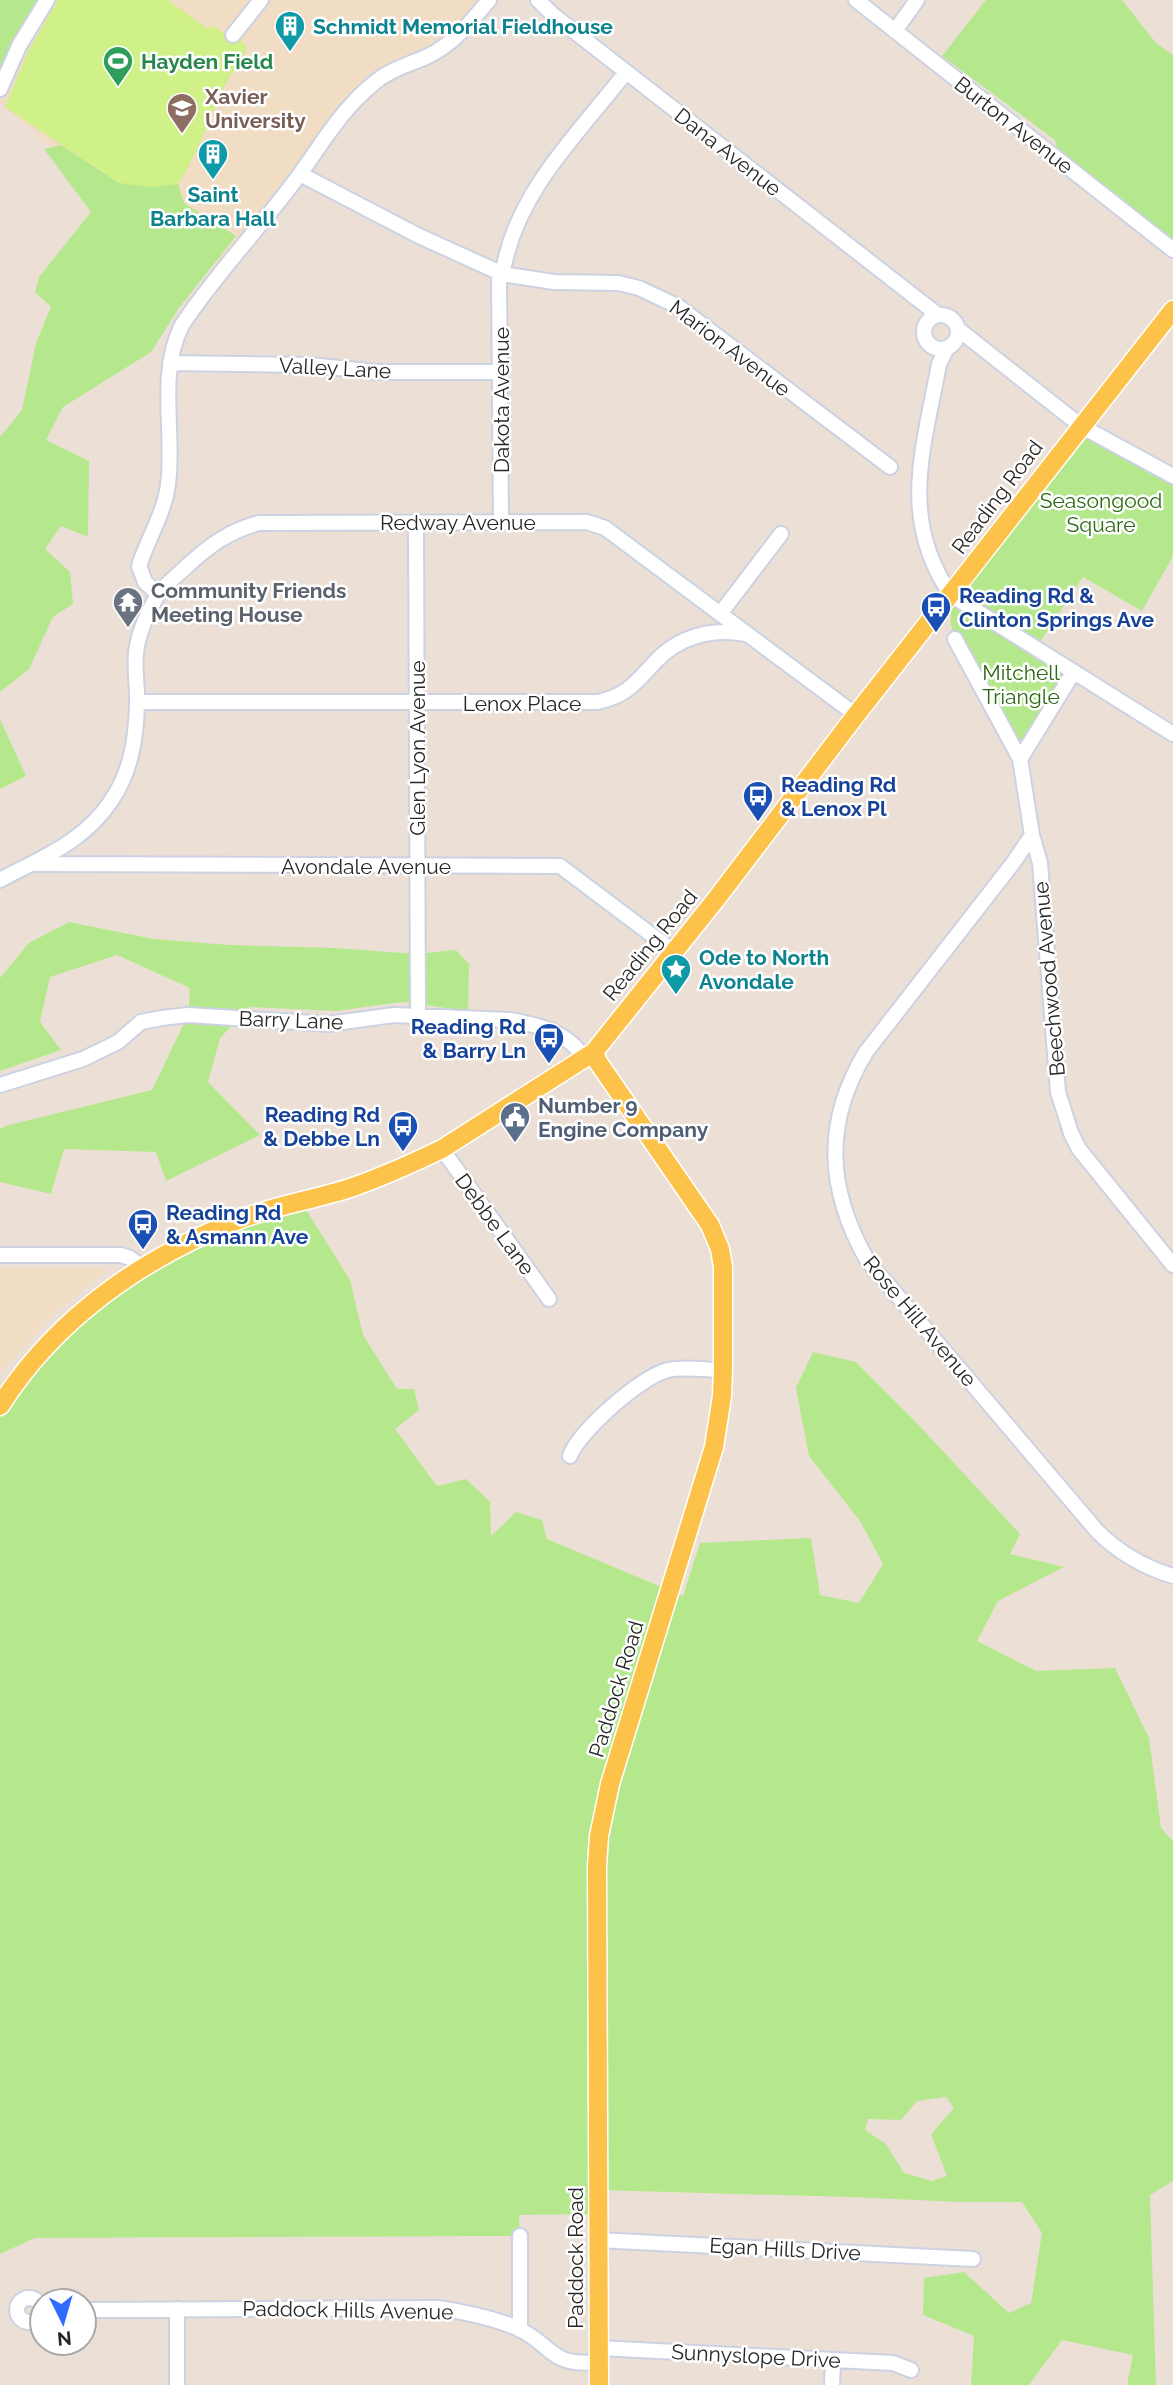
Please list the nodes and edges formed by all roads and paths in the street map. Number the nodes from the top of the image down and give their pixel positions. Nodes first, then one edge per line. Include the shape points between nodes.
1 (47, 0) edge
2 (261, 0) edge
3 (489, 0) edge
4 (538, 0) edge
5 (856, 0) edge
6 (917, 0) edge
7 (895, 31) junction
8 (233, 35) dead end
9 (626, 72) junction
10 (0, 89) edge
11 (300, 174) junction
12 (1173, 250) edge
13 (502, 272) junction
14 (1173, 310) edge
15 (932, 319) junction
16 (948, 342) junction
17 (170, 363) junction
18 (501, 372) junction
19 (1081, 426) junction
20 (890, 467) dead end
21 (1173, 476) edge
22 (416, 522) junction
23 (501, 522) junction
24 (781, 534) dead end
25 (158, 594) junction
26 (951, 595) junction
27 (720, 614) junction
28 (747, 634) junction
29 (955, 639) dead end
30 (1073, 673) junction
31 (137, 702) junction
32 (417, 704) junction
33 (856, 715) junction
34 (1173, 734) edge
35 (1020, 759) junction
36 (1032, 835) junction
37 (31, 863) junction
38 (418, 866) junction
39 (0, 880) edge
40 (673, 951) junction
41 (418, 1017) junction
42 (589, 1055) junction
43 (0, 1085) edge
44 (442, 1149) junction
45 (0, 1255) edge
46 (1173, 1265) edge
47 (142, 1267) junction
48 (549, 1299) dead end
49 (723, 1370) junction
50 (0, 1406) edge
51 (570, 1456) dead end
52 (1173, 1576) edge
53 (520, 2236) dead end
54 (597, 2240) junction
55 (973, 2259) dead end
56 (177, 2309) junction
57 (98, 2310) edge
58 (520, 2330) junction
59 (599, 2355) junction
60 (833, 2361) junction
61 (911, 2370) dead end
62 (177, 2385) edge
63 (599, 2385) edge
64 (832, 2385) edge

1 - 10 street
2 - 8 street
3 - 11 street via 447,45 375,82 337,122
4 - 9 street, Dana Avenue
5 - 7 street, Burton Avenue
6 - 7 street
7 - 12 street, Burton Avenue
9 - 13 street, Dakota Avenue via 532,193 513,232
9 - 15 street, Dana Avenue via 920,302
11 - 13 street, Marion Avenue via 419,236
11 - 17 street via 193,308 176,337
13 - 18 street, Dakota Avenue
13 - 20 street, Marion Avenue via 554,282 610,282 660,296
14 - 19 main road, Reading Road
15 - 16 street via 926,339
15 - 16 street, Dana Avenue via 949,316 953,320
16 - 19 street via 978,347
16 - 26 street via 939,363 918,502 930,558
17 - 18 street, Valley Lane
17 - 25 street via 168,485 139,566 145,582
18 - 23 street, Dakota Avenue
19 - 21 street
19 - 26 main road, Reading Road
22 - 23 street, Redway Avenue
22 - 25 street, Redway Avenue via 272,522 243,527 206,548
22 - 32 street, Glen Lyon Avenue
23 - 27 street, Redway Avenue via 596,524
24 - 27 street
25 - 31 street via 137,644
26 - 30 street
26 - 33 main road, Reading Road
27 - 28 street, Redway Avenue
28 - 32 street, Lenox Place via 722,631 691,637 665,652 633,687 598,702
28 - 33 street
29 - 35 street, Beechwood Avenue
30 - 34 street
30 - 35 street
31 - 32 street, Lenox Place
31 - 37 street via 133,750 111,801 76,839
32 - 38 street, Glen Lyon Avenue
33 - 40 main road, Reading Road
35 - 36 street, Beechwood Avenue
36 - 46 street, Beechwood Avenue via 1040,863 1063,1113 1090,1164
36 - 52 street, Rose Hill Avenue via 855,1071 836,1128 839,1192 867,1260 1095,1529 1127,1556
37 - 38 street, Avondale Avenue
37 - 39 street
38 - 40 street, Avondale Avenue via 560,866
38 - 41 street, Glen Lyon Avenue
40 - 42 main road, Reading Road
41 - 42 street, Barry Lane via 527,1023 559,1035
41 - 43 street, Barry Lane via 379,1016 328,1024 188,1015 162,1018 141,1022 118,1042 83,1059
42 - 44 main road, Reading Road
42 - 49 main road, Paddock Road via 715,1236 723,1267
44 - 47 main road, Reading Road via 352,1187 237,1220
44 - 48 street, Debbe Lane
45 - 47 street via 121,1255
47 - 50 main road, Reading Road via 56,1336
49 - 51 street via 678,1368 646,1380 608,1410 574,1445
49 - 54 main road, Paddock Road via 714,1447 610,1784 599,1836
53 - 58 street
54 - 55 street, Egan Hills Drive
54 - 59 main road, Paddock Road
56 - 57 street, Paddock Hills Avenue
56 - 58 street, Paddock Hills Avenue via 438,2308 489,2318
56 - 62 street
58 - 59 street, Paddock Hills Avenue via 561,2360 572,2363
59 - 60 street, Sunnyslope Drive
59 - 63 main road, Paddock Road
60 - 61 street, Sunnyslope Drive via 893,2363
60 - 64 street

